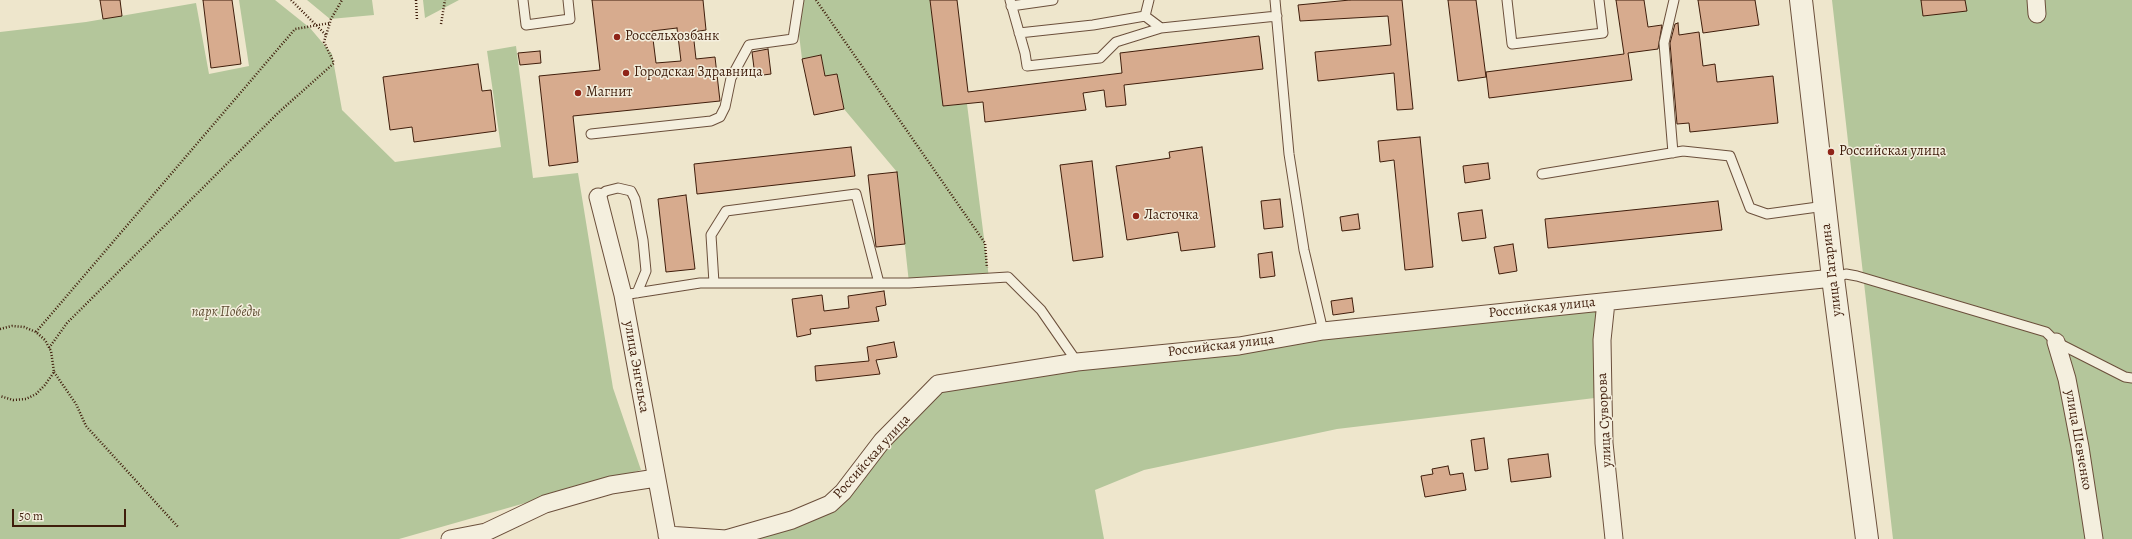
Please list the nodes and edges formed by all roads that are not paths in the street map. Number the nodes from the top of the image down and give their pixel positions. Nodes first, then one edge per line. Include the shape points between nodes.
1 (523, 0) edge
2 (568, 0) edge
3 (799, 0) edge
4 (1053, 0) edge
5 (1149, 0) edge
6 (1275, 0) edge
7 (1507, 0) edge
8 (1599, 0) edge
9 (1674, 0) edge
10 (1800, 0) edge
11 (1010, 3) edge
12 (1146, 16) junction
13 (1277, 16) junction
14 (1161, 28) junction
15 (1019, 33) junction
16 (591, 134) dead end
17 (1672, 153) junction
18 (1542, 174) dead end
19 (598, 197) joint
20 (1825, 206) junction
21 (1833, 278) junction
22 (714, 283) junction
23 (879, 283) junction
24 (630, 294) junction
25 (1606, 302) junction
26 (1323, 331) junction
27 (2056, 342) junction
28 (1077, 362) junction
29 (2132, 378) edge
30 (656, 478) junction
31 (667, 537) edge
32 (450, 539) edge
33 (1614, 539) edge
34 (1867, 539) edge
35 (2094, 539) edge

1 - 2 lane via 526,25 570,19
3 - 16 lane via 793,39 749,45 731,78 725,107 720,117 711,121
4 - 11 lane
5 - 12 lane
6 - 13 lane
7 - 8 lane via 1512,44 1603,33
9 - 17 lane via 1664,43
10 - 20 street, улица Гагарина
11 - 15 lane
12 - 14 lane
12 - 15 lane
13 - 14 lane
13 - 26 lane via 1289,154 1304,250
14 - 15 lane via 1116,42 1100,58 1027,66
17 - 18 lane
17 - 20 lane via 1683,151 1730,156 1750,208 1767,214
19 - 24 street, улица Энгельса
19 - 24 lane via 606,191 618,188 631,191 635,199 646,271
20 - 21 street, улица Гагарина
21 - 25 street, Российская улица
21 - 27 lane via 1846,274 1857,276 1985,312 2046,332
21 - 34 street, улица Гагарина
22 - 23 lane
22 - 23 lane via 711,235 726,211 856,194
22 - 24 lane
23 - 28 lane via 1008,277 1041,310
24 - 30 street, улица Энгельса
25 - 26 street, Российская улица
25 - 33 street, улица Суворова via 1602,340 1604,443
26 - 28 street, Российская улица via 1239,346
27 - 29 lane via 2125,377
27 - 35 street, улица Шевченко via 2068,380
28 - 31 street, Российская улица via 938,384 882,441 843,492 830,504 792,520 726,539
30 - 31 street, улица Энгельса
30 - 32 street via 611,485 545,504 486,532

